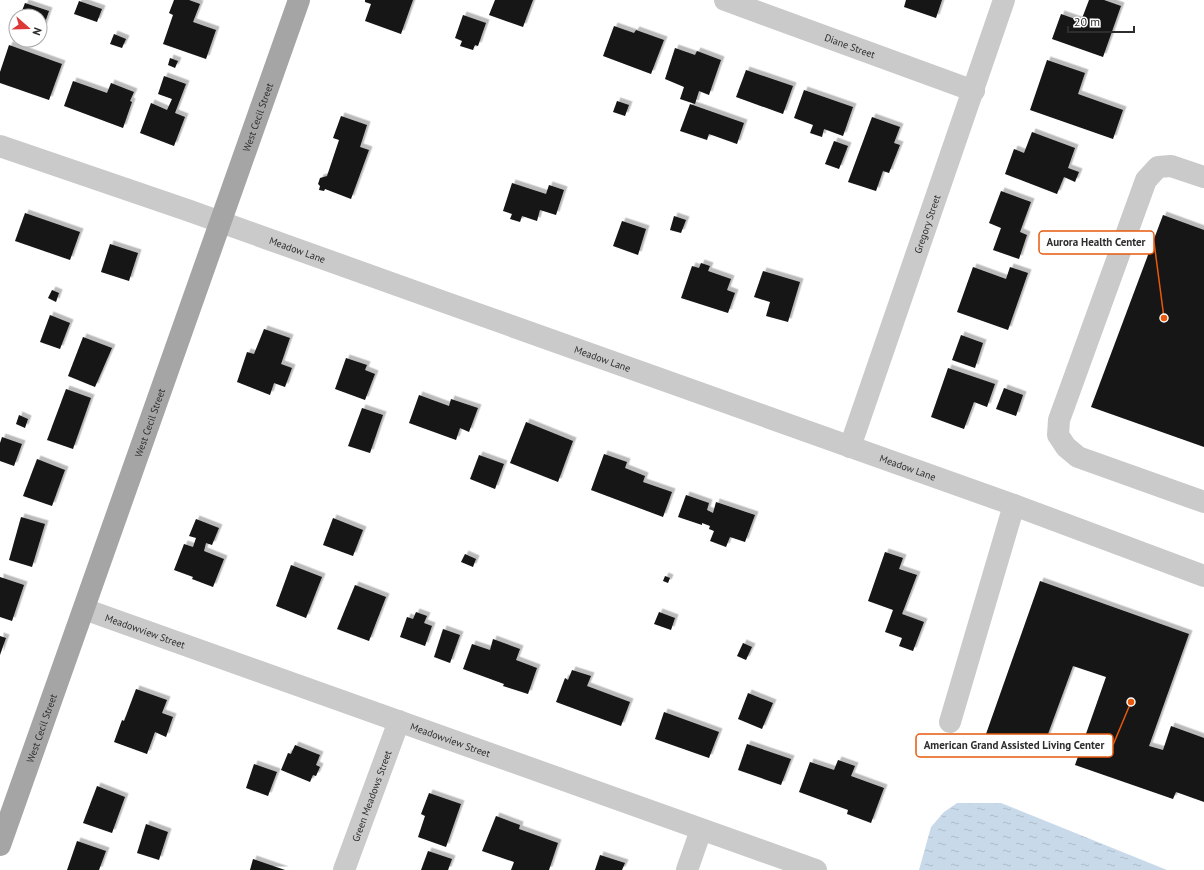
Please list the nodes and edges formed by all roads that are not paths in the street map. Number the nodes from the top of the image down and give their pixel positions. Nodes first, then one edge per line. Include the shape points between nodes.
1 (299, 0) edge
2 (726, 0) edge
3 (1004, 0) edge
4 (974, 91) junction
5 (0, 146) edge
6 (1204, 177) edge
7 (221, 222) junction
8 (850, 447) junction
9 (1204, 502) edge
10 (1014, 505) junction
11 (1204, 576) edge
12 (84, 609) junction
13 (398, 721) junction
14 (950, 722) dead end
15 (701, 830) junction
16 (0, 845) edge
17 (344, 870) edge
18 (686, 870) edge
19 (816, 870) edge

1 - 7 main road, West Cecil Street
2 - 4 street, Diane Street
3 - 4 street, Gregory Street
4 - 8 street, Gregory Street
5 - 7 street, Meadow Lane
6 - 9 street via 1171,166 1158,166 1146,180 1059,420 1058,435 1066,447 1078,457
7 - 8 street, Meadow Lane
7 - 12 main road, West Cecil Street
8 - 10 street, Meadow Lane
10 - 11 street, Meadow Lane
10 - 14 street
12 - 13 street, Meadowview Street
12 - 16 main road, West Cecil Street
13 - 15 street, Meadowview Street
13 - 17 street, Green Meadows Street
15 - 18 street
15 - 19 street, Meadowview Street

